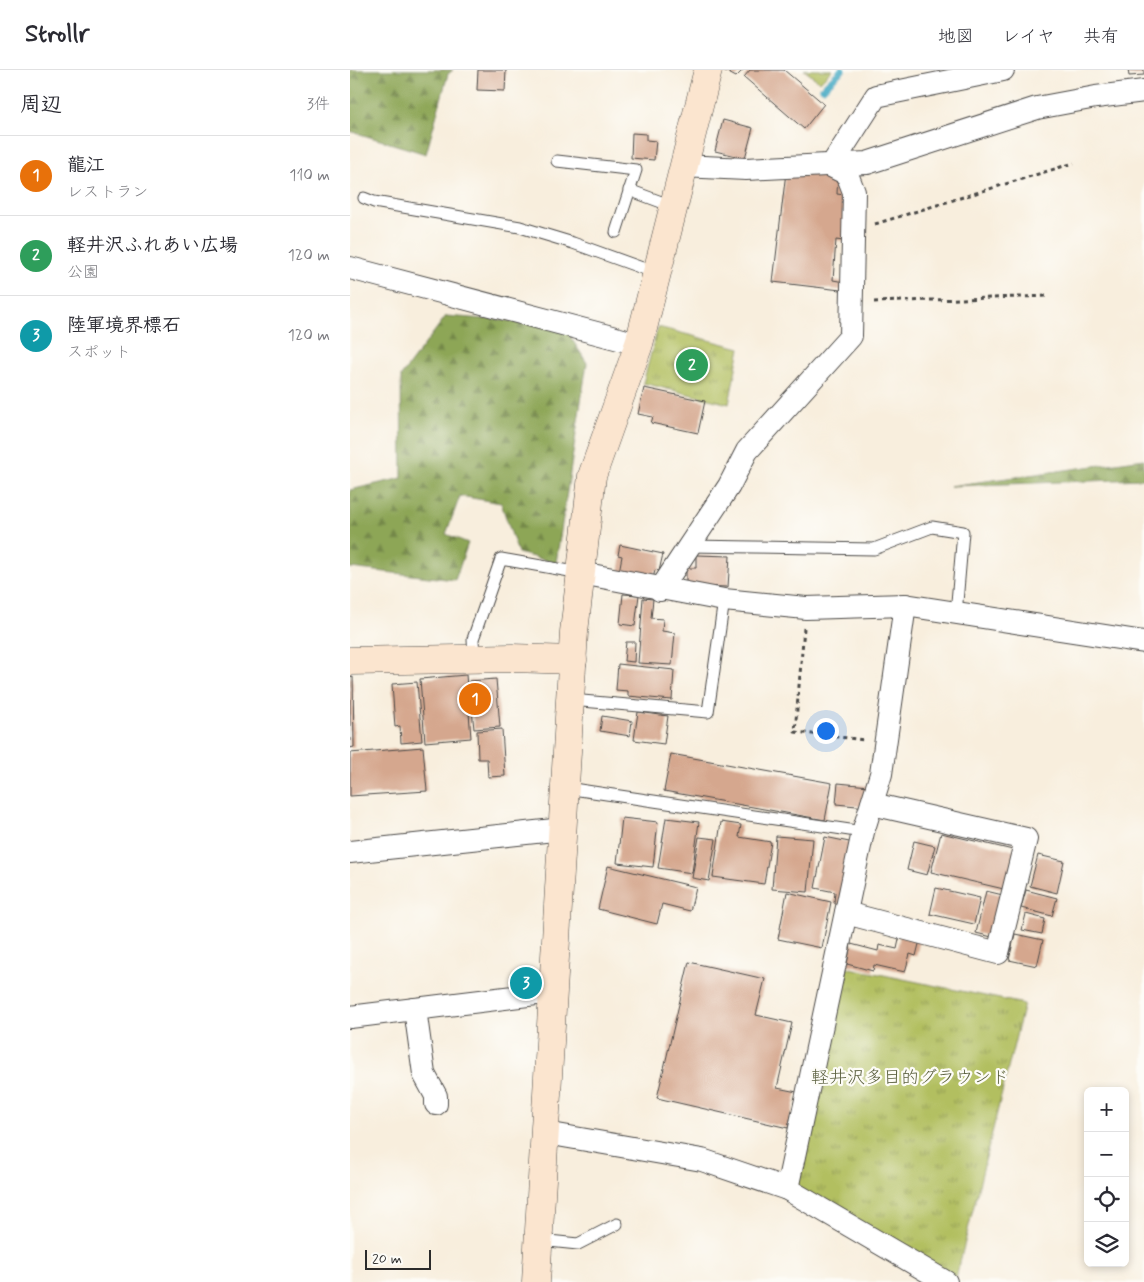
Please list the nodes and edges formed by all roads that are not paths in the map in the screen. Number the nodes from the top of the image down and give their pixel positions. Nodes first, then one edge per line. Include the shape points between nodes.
1 (708, 70) edge
2 (1003, 70) edge
3 (1144, 92) edge
4 (557, 161) dead end
5 (682, 166) junction
6 (831, 166) junction
7 (629, 190) junction
8 (364, 198) dead end
9 (672, 206) junction
10 (616, 232) dead end
11 (350, 268) edge
12 (656, 273) junction
13 (623, 340) dead end
14 (688, 546) junction
15 (581, 574) junction
16 (660, 590) junction
17 (724, 600) junction
18 (905, 605) junction
19 (956, 614) junction
20 (1144, 642) edge
21 (474, 658) junction
22 (573, 660) junction
23 (350, 661) edge
24 (571, 700) junction
25 (566, 788) junction
26 (872, 804) junction
27 (563, 829) junction
28 (863, 832) junction
29 (350, 852) edge
30 (846, 913) junction
31 (553, 992) junction
32 (416, 1009) junction
33 (350, 1017) edge
34 (436, 1104) dead end
35 (546, 1133) junction
36 (787, 1189) junction
37 (617, 1224) dead end
38 (539, 1240) junction
39 (536, 1282) edge
40 (946, 1282) edge

1 - 5 street
2 - 6 street via 876,96
3 - 6 street via 1037,108 867,163
4 - 7 lane via 636,170
5 - 6 street via 746,169
5 - 9 street
6 - 14 street via 847,174 854,192 851,336 747,451 729,486
7 - 9 lane
7 - 10 lane
8 - 12 lane via 520,227
9 - 12 street
11 - 13 street
12 - 15 street via 639,344 592,476
14 - 16 street
14 - 19 lane via 874,549 932,527 963,532
15 - 16 street
15 - 21 lane via 501,559 473,639
15 - 22 street
16 - 17 street
17 - 18 street via 806,608
17 - 24 lane via 708,712
18 - 19 street
18 - 26 street via 881,774
19 - 20 street
21 - 22 street
21 - 23 street
22 - 24 street
24 - 25 street
25 - 27 street
25 - 28 lane
26 - 28 street
26 - 30 street via 1026,839 998,953
27 - 29 street
27 - 31 street
28 - 30 street
30 - 36 street
31 - 32 street
31 - 35 street
32 - 33 street
32 - 34 street via 424,1074 436,1096
35 - 36 street via 702,1160
35 - 38 street
36 - 40 street
37 - 38 lane via 578,1244
38 - 39 street

